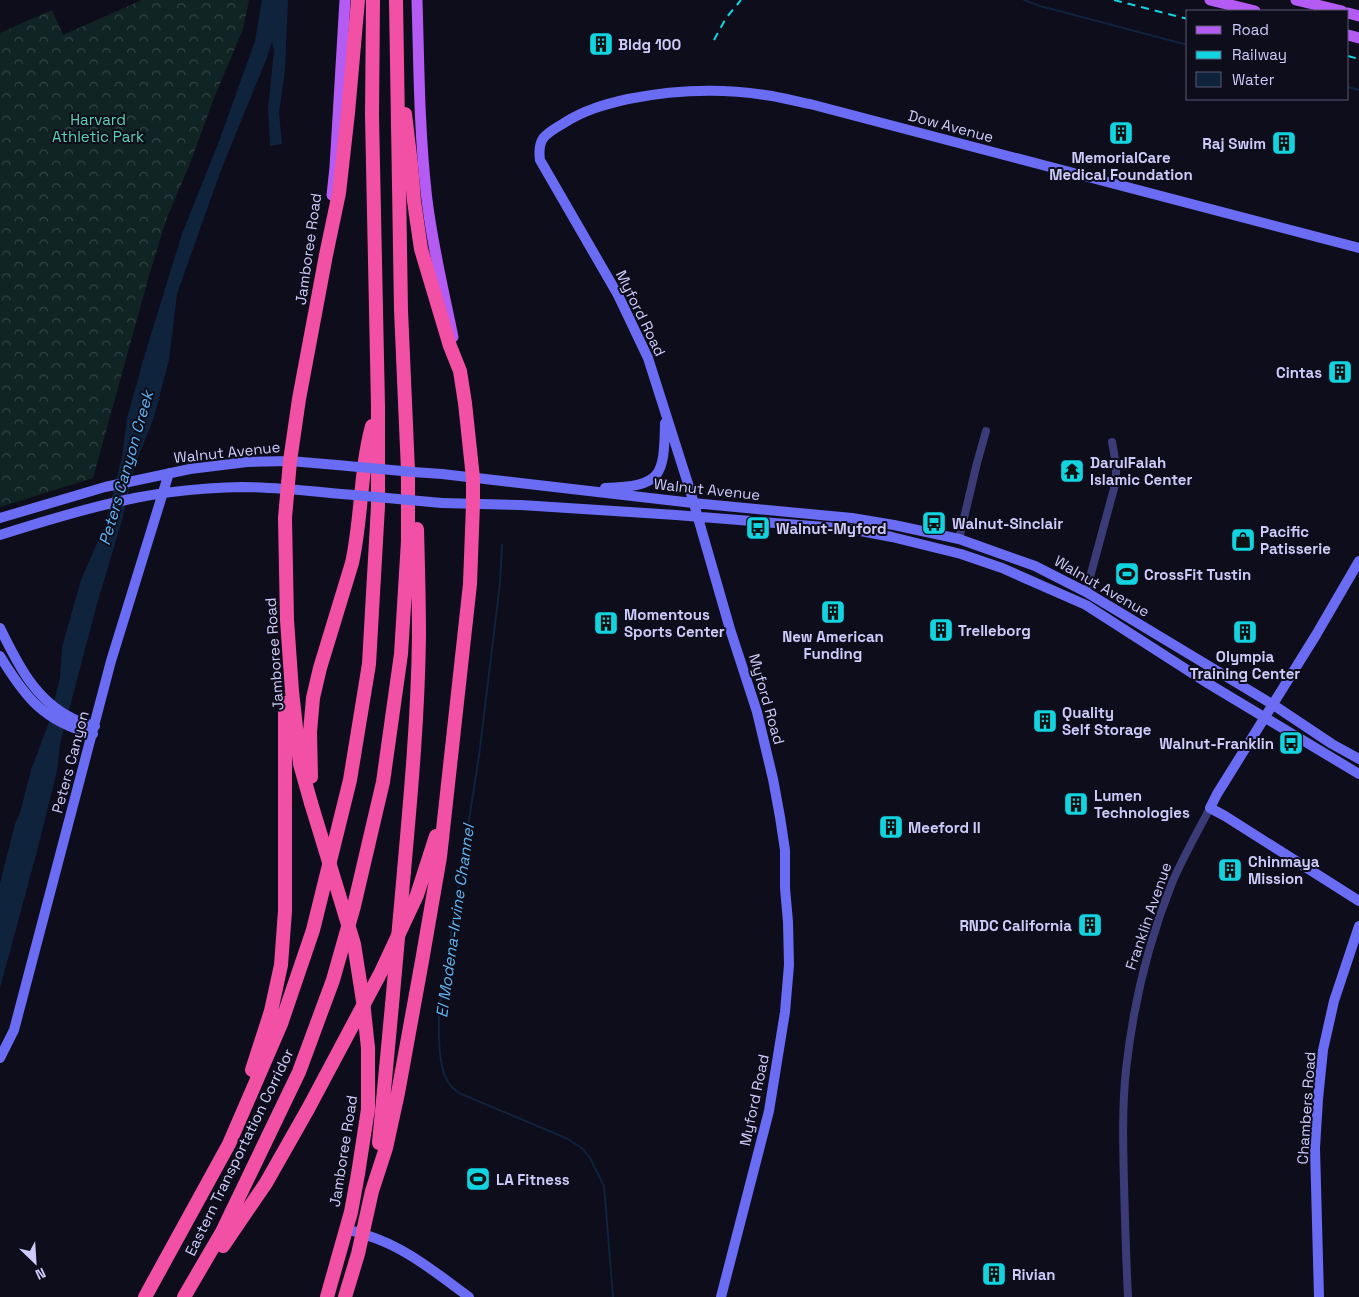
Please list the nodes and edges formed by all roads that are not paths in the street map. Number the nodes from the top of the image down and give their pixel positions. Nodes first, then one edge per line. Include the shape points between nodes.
1 (344, 0) edge
2 (358, 0) edge
3 (373, 0) edge
4 (396, 0) edge
5 (417, 0) edge
6 (1210, 0) edge
7 (1296, 0) edge
8 (1251, 10) edge
9 (1338, 10) edge
10 (398, 87) junction
11 (540, 142) joint
12 (1359, 248) edge
13 (326, 255) junction
14 (460, 371) junction
15 (405, 399) junction
16 (378, 406) junction
17 (665, 415) junction
18 (986, 431) dead end
19 (1112, 442) dead end
20 (290, 461) junction
21 (169, 473) junction
22 (473, 478) junction
23 (568, 489) junction
24 (288, 490) junction
25 (163, 494) junction
26 (693, 503) junction
27 (474, 504) junction
28 (697, 517) junction
29 (0, 518) edge
30 (0, 535) edge
31 (959, 539) junction
32 (1359, 561) edge
33 (1086, 592) junction
34 (287, 620) junction
35 (0, 628) edge
36 (11, 650) junction
37 (0, 658) edge
38 (1272, 704) junction
39 (1265, 717) junction
40 (76, 725) junction
41 (94, 730) junction
42 (1359, 759) edge
43 (1359, 774) edge
44 (447, 794) junction
45 (311, 803) junction
46 (1210, 808) junction
47 (1359, 901) edge
48 (1359, 926) edge
49 (0, 1058) edge
50 (214, 1173) junction
51 (372, 1191) junction
52 (346, 1229) junction
53 (362, 1233) junction
54 (331, 1283) junction
55 (186, 1294) edge
56 (146, 1297) edge
57 (321, 1297) edge
58 (327, 1297) edge
59 (345, 1297) edge
60 (469, 1297) edge
61 (721, 1297) edge
62 (1128, 1297) edge
63 (1319, 1297) edge

1 - 13 main road, Jamboree Road via 335,167
2 - 13 highway via 339,193
3 - 16 highway
4 - 10 highway
5 - 14 main road via 426,191 437,263
6 - 8 main road
7 - 9 main road
10 - 14 highway via 406,117 421,249
10 - 15 highway
11 - 12 street, Dow Avenue via 568,120 592,109 633,98 711,90 764,94
11 - 17 street, Myford Road via 540,160 618,295 641,342
13 - 20 highway, Jamboree Road
14 - 22 highway
15 - 51 highway, bridge via 416,506 417,696 392,1005
15 - 55 highway, Eastern Transportation Corridor via 408,541 401,654 383,782 354,906 333,980 299,1072 222,1232
16 - 45 highway via 364,472 356,547 313,698
16 - 50 highway, Eastern Transportation Corridor via 378,506 370,656 350,780 313,930 281,1024
17 - 23 street via 663,462 652,480 619,488
17 - 26 street, Myford Road
18 - 31 street
19 - 33 street via 1116,481
20 - 21 street, Walnut Avenue via 228,464
20 - 22 street, Walnut Avenue, bridge
20 - 24 highway, Jamboree Road
21 - 25 street, Peters Canyon
21 - 29 street, Walnut Avenue via 107,486
22 - 23 street, Walnut Avenue
22 - 27 highway
23 - 26 street, Walnut Avenue
24 - 25 street, Walnut Avenue via 241,487
24 - 27 street, Walnut Avenue, bridge
24 - 34 highway, Jamboree Road via 285,518
25 - 30 street, Walnut Avenue via 102,506
25 - 41 street, Peters Canyon via 111,662
26 - 28 street, Myford Road
26 - 31 street, Walnut Avenue via 852,518
27 - 28 street, Walnut Avenue
27 - 44 highway via 470,584
28 - 39 street, Walnut Avenue via 850,529 892,536 1002,568 1086,605
28 - 61 street, Myford Road via 767,752 785,850 788,922 785,1012 769,1111
31 - 33 street, Walnut Avenue via 1035,566
32 - 38 street, Franklin Avenue
33 - 38 street, Walnut Avenue
34 - 45 highway, Jamboree Road via 300,764
34 - 50 highway via 286,910 281,965 255,1062
35 - 36 street
36 - 37 street
36 - 40 street via 34,688
37 - 40 street via 18,685 41,709 59,722
38 - 39 street, Franklin Avenue
38 - 42 street, Walnut Avenue
39 - 43 street, Walnut Avenue
39 - 46 street, Franklin Avenue
40 - 41 street
41 - 49 street, Peters Canyon via 14,1030
44 - 51 highway via 440,857 398,1093 386,1148
44 - 55 highway via 417,895 381,972 266,1183
45 - 52 highway, Jamboree Road, bridge via 354,944 368,1048 368,1109
46 - 47 street
46 - 62 street, Franklin Avenue via 1170,888 1144,966 1135,1005 1124,1094
48 - 63 street, Chambers Road via 1334,1001 1323,1050 1318,1096 1315,1148
50 - 56 highway, Eastern Transportation Corridor
51 - 53 highway
52 - 53 street
52 - 54 highway, Jamboree Road
53 - 59 highway
53 - 60 street via 410,1256
54 - 57 highway
54 - 58 highway, Jamboree Road

